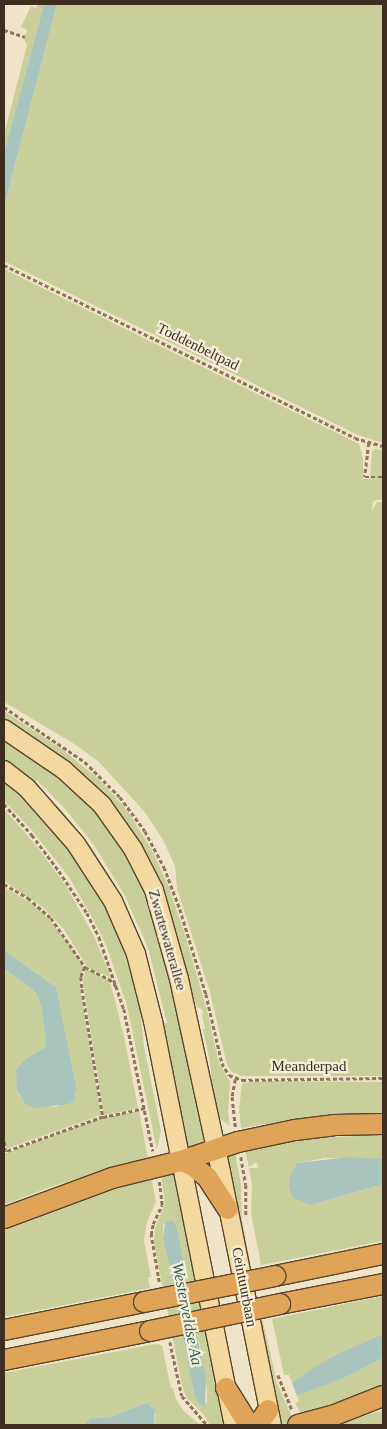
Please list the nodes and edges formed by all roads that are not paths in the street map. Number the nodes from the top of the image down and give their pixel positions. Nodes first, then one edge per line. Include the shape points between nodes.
1 (4, 729) edge
2 (4, 770) edge
3 (383, 1124) edge
4 (216, 1149) junction
5 (181, 1161) junction
6 (228, 1209) junction
7 (4, 1218) edge
8 (383, 1254) edge
9 (383, 1284) edge
10 (4, 1330) edge
11 (4, 1360) edge
12 (226, 1388) junction
13 (383, 1396) edge
14 (266, 1420) edge
15 (325, 1420) edge
16 (234, 1425) edge
17 (249, 1425) edge
18 (298, 1425) edge

1 - 4 main road, Zwartewaterallee via 81,784 121,829 147,875 179,979
2 - 5 main road via 27,788 76,844 109,895 128,935 147,995
3 - 4 highway via 295,1130
4 - 5 highway
4 - 6 main road, Ceintuurbaan
5 - 6 highway via 207,1177
5 - 7 highway via 68,1193
5 - 12 main road
6 - 14 main road, Ceintuurbaan
8 - 10 highway, bridge
9 - 11 highway, bridge
12 - 16 main road
12 - 17 highway
13 - 15 highway
15 - 18 highway

